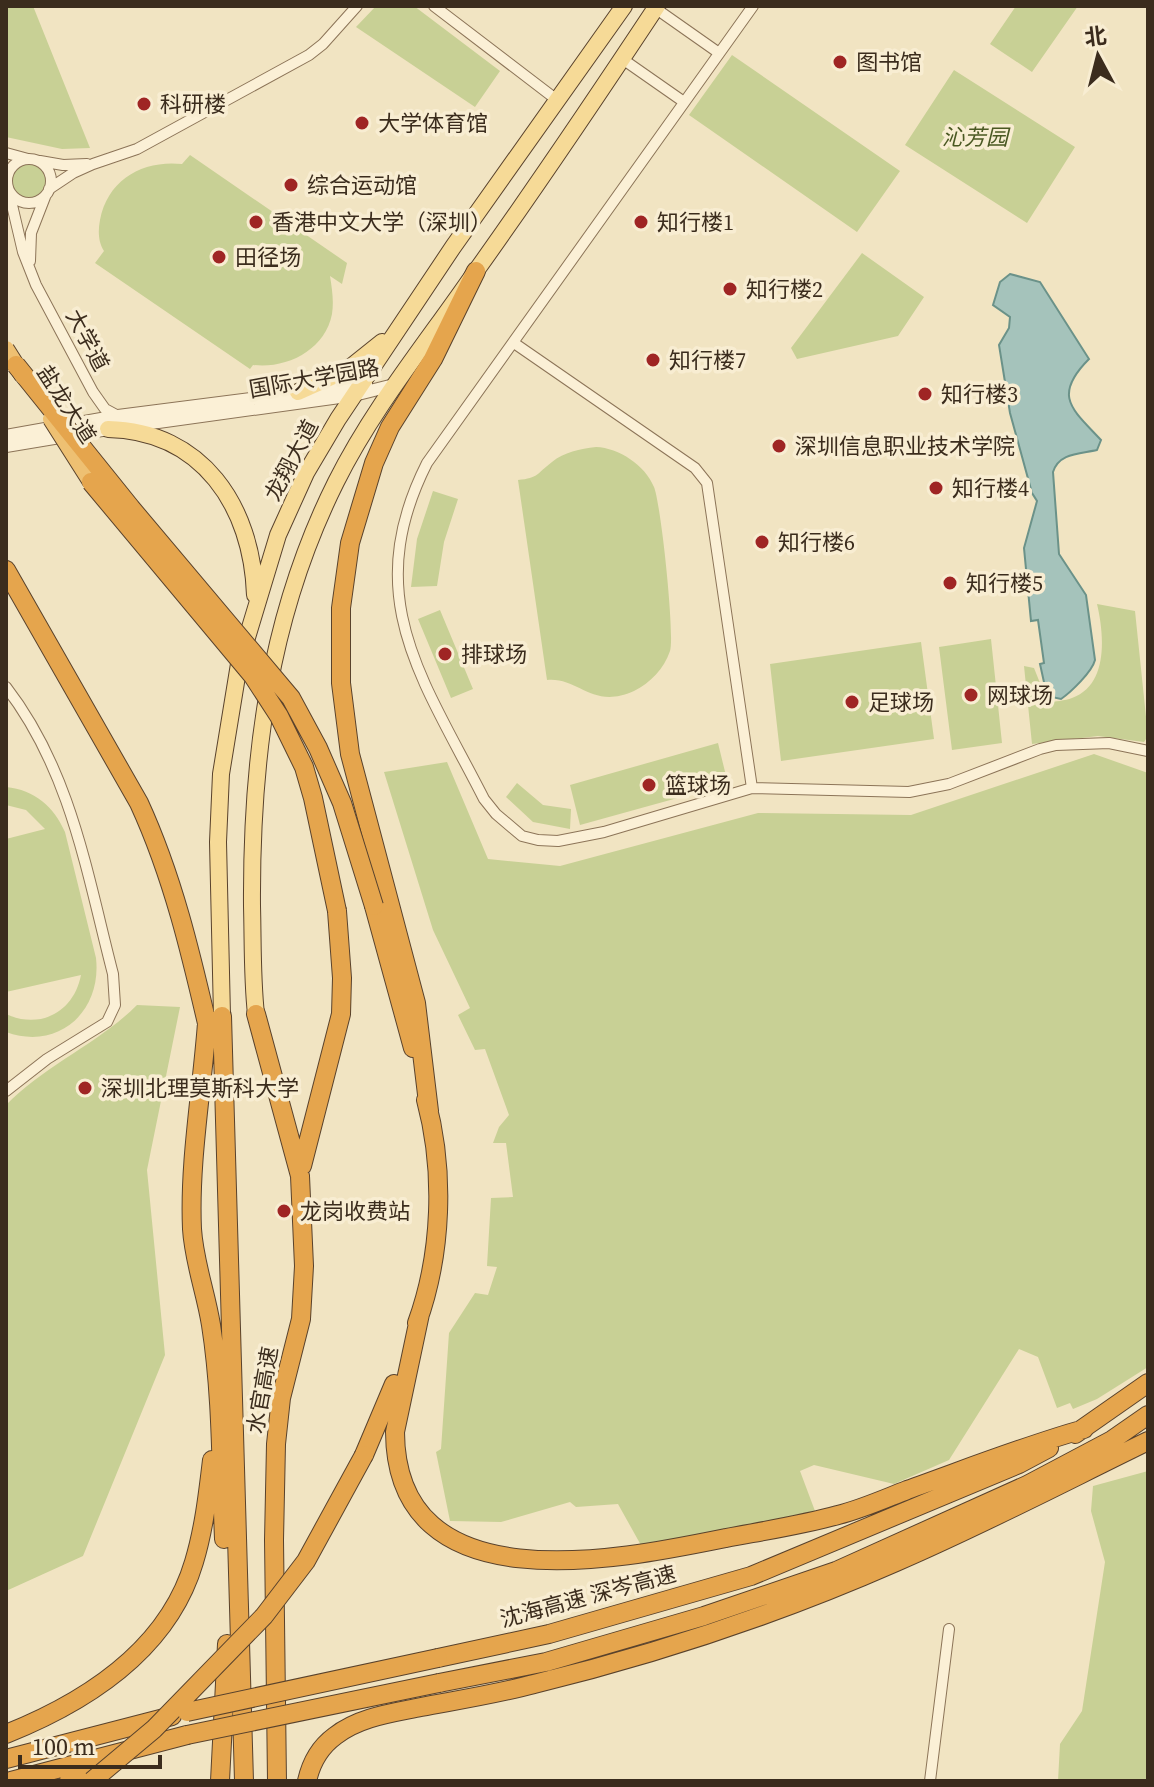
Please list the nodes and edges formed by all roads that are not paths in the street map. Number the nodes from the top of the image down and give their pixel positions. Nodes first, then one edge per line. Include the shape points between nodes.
1 (357, 6) edge
2 (434, 6) edge
3 (624, 6) edge
4 (753, 6) edge
5 (656, 7) edge
6 (719, 53) junction
7 (621, 58) junction
8 (557, 100) junction
9 (684, 102) junction
10 (6, 153) edge
11 (33, 160) junction
12 (93, 164) junction
13 (7, 183) edge
14 (48, 192) junction
15 (476, 271) junction
16 (32, 275) junction
17 (400, 324) junction
18 (514, 343) junction
19 (11, 357) edge
20 (394, 385) junction
21 (358, 389) junction
22 (298, 392) junction
23 (113, 422) junction
24 (6, 436) edge
25 (6, 446) edge
26 (91, 482) joint
27 (6, 570) edge
28 (254, 616) junction
29 (6, 687) edge
30 (1148, 751) edge
31 (752, 788) junction
32 (256, 1014) joint
33 (214, 1019) junction
34 (6, 1091) edge
35 (225, 1103) junction
36 (429, 1111) junction
37 (195, 1150) junction
38 (300, 1176) junction
39 (420, 1314) junction
40 (1148, 1383) edge
41 (219, 1406) junction
42 (1148, 1415) edge
43 (1084, 1429) junction
44 (1148, 1441) edge
45 (949, 1629) dead end
46 (6, 1734) edge
47 (182, 1736) junction
48 (6, 1759) edge
49 (11, 1781) edge
50 (69, 1781) edge
51 (92, 1781) edge
52 (220, 1781) edge
53 (244, 1781) edge
54 (277, 1781) edge
55 (307, 1781) edge
56 (930, 1781) edge

1 - 12 street via 309,55 137,149
2 - 8 street
3 - 8 main road, 龙翔大道
4 - 6 street
5 - 6 street
5 - 7 main road
6 - 9 street
7 - 9 street
7 - 15 main road
8 - 17 main road, 龙翔大道
9 - 18 street
10 - 11 street
11 - 12 street
11 - 13 street via 11,168
11 - 14 street via 48,170
12 - 14 street
13 - 14 street via 11,194 23,202 36,202
13 - 16 street, 大学道
14 - 16 street, 大学道 via 31,233
15 - 20 main road
15 - 36 highway via 374,463 350,543 341,608 341,683 350,754 416,1003
16 - 23 street, 大学道 via 75,362
17 - 21 main road, 龙翔大道
17 - 22 main road via 347,370
18 - 31 street via 695,468 707,483
18 - 31 street via 427,463 405,515 396,560 399,608 414,658 484,799 522,836 558,841
19 - 26 highway, 盐龙大道, bridge
19 - 36 highway, bridge via 291,698 342,803
20 - 21 street, 国际大学园路
20 - 32 main road via 323,509 275,650 252,816
21 - 22 street, 国际大学园路
21 - 23 street, 国际大学园路
21 - 28 main road, 龙翔大道 via 291,504
22 - 23 street, 国际大学园路
23 - 24 street, 国际大学园路
23 - 25 street, 国际大学园路
23 - 28 main road via 165,441 214,475 247,540
26 - 38 highway, bridge via 253,676 304,767 337,911 342,978 341,1014
27 - 33 highway via 139,803 168,871
28 - 33 main road, 龙翔大道 via 232,699 221,774
29 - 34 street via 43,742 66,795 116,995 107,1022
30 - 31 street via 1109,743 1056,745 949,784 909,792
32 - 38 highway, 水官高速
33 - 35 highway, 水官高速
33 - 37 highway
35 - 37 highway
35 - 53 highway, 水官高速
36 - 39 highway via 437,1226
37 - 41 highway via 193,1233 211,1325
38 - 54 highway, 水官高速 via 303,1300 280,1407 274,1485
39 - 43 highway via 395,1432 403,1481 417,1508 437,1528 464,1546 502,1556 571,1561 624,1557 839,1515
39 - 51 highway, bridge via 388,1403 306,1561 264,1616 154,1729
40 - 43 highway, 沈海高速 深岑高速
41 - 46 highway via 201,1536 194,1565 171,1611 140,1651 101,1685 77,1702
41 - 52 highway via 228,1633
42 - 47 highway, bridge via 1027,1485 836,1571 704,1616 546,1662
43 - 48 highway, 沈海高速 深岑高速, bridge via 1019,1464 751,1576 549,1634 187,1712
44 - 55 highway via 897,1562 745,1620 576,1673 360,1722 324,1745
45 - 56 street
47 - 49 highway
47 - 50 highway

